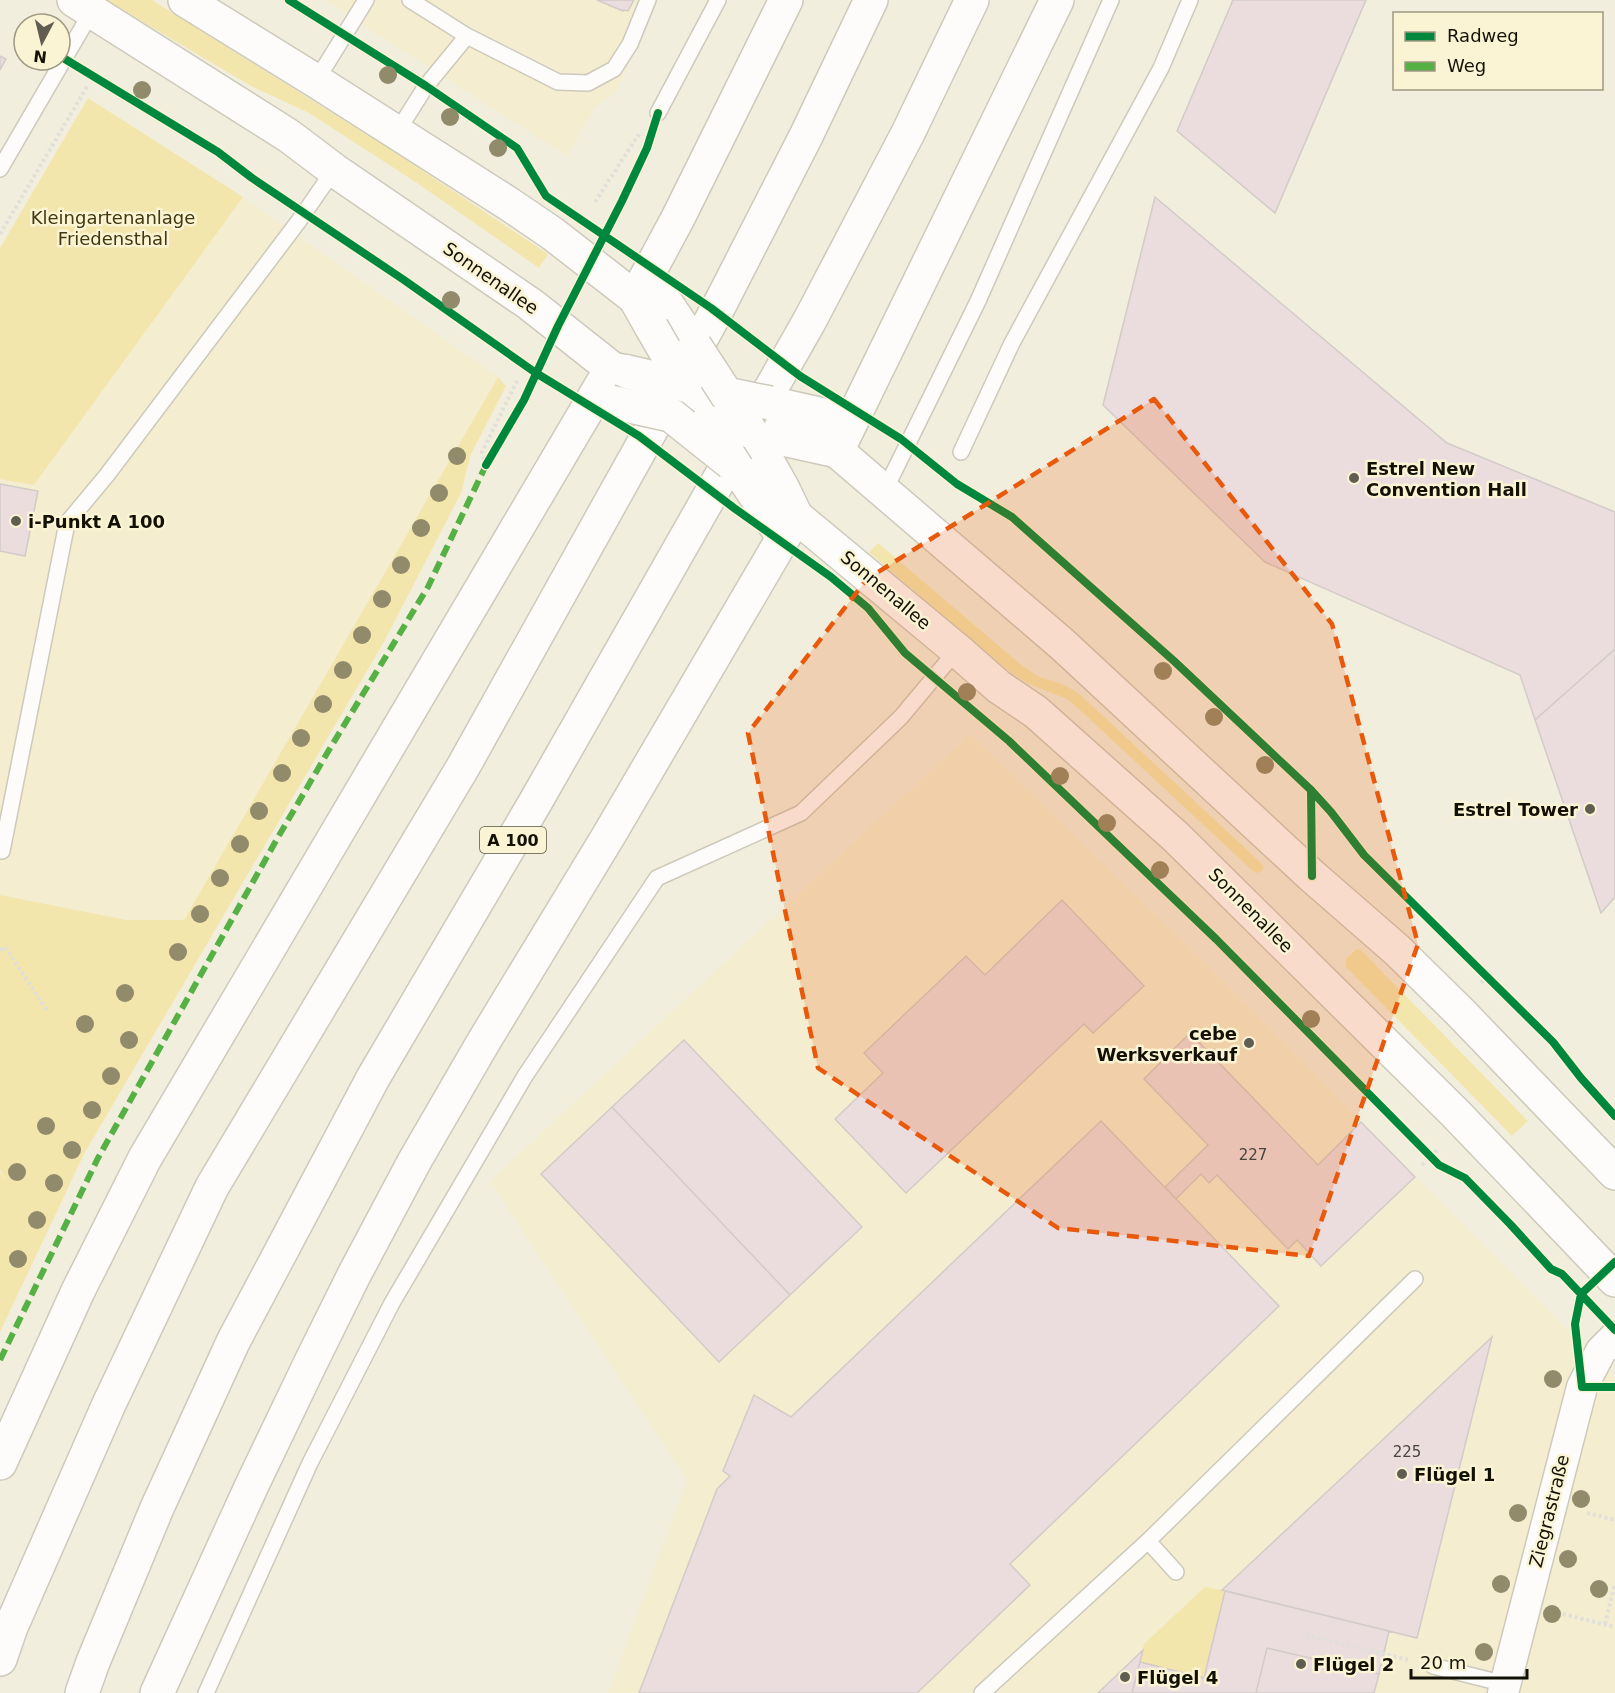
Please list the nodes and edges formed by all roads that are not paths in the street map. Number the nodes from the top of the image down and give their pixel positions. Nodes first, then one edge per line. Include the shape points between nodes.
1 (185, 0) edge
2 (366, 0) edge
3 (410, 0) edge
4 (648, 0) edge
5 (718, 0) edge
6 (786, 0) edge
7 (871, 0) edge
8 (972, 0) edge
9 (1057, 0) edge
10 (1111, 0) edge
11 (1190, 0) edge
12 (83, 6) edge
13 (467, 36) junction
14 (316, 81) junction
15 (658, 113) road end
16 (398, 132) junction
17 (0, 169) edge
18 (334, 170) junction
19 (652, 304) junction
20 (695, 346) junction
21 (614, 384) junction
22 (685, 385) junction
23 (726, 394) junction
24 (770, 403) junction
25 (670, 415) junction
26 (708, 423) junction
27 (751, 432) junction
28 (825, 433) junction
29 (961, 452) dead end
30 (737, 468) junction
31 (884, 492) junction
32 (781, 510) junction
33 (957, 650) junction
34 (0, 851) edge
35 (1615, 1173) edge
36 (1415, 1279) dead end
37 (1615, 1280) edge
38 (1615, 1337) edge
39 (0, 1463) edge
40 (1148, 1541) junction
41 (1176, 1572) dead end
42 (0, 1659) edge
43 (1433, 1666) dead end
44 (1504, 1688) edge
45 (82, 1693) edge
46 (158, 1693) edge
47 (206, 1693) edge
48 (982, 1693) edge

1 - 14 main road
2 - 14 lane
3 - 13 lane
4 - 13 lane via 630,44 614,69 588,83 558,82
5 - 15 lane
6 - 19 main road via 678,218
7 - 42 main road via 801,146 656,421 463,767 212,1187 105,1414
8 - 45 main road, A 100 via 810,320 373,1078 233,1342 157,1508
9 - 28 main road
10 - 31 lane via 978,301
11 - 29 lane via 1161,68 1012,343
12 - 17 lane
12 - 18 main road, Sonnenallee via 289,136
13 - 16 lane via 426,86
14 - 16 main road
16 - 19 main road
18 - 21 main road, Sonnenallee via 530,304
18 - 34 lane via 68,523
19 - 20 main road
19 - 22 main road, bridge
20 - 23 main road, bridge
20 - 24 main road, bridge
21 - 22 main road, bridge
21 - 25 main road, bridge
21 - 39 main road via 145,1158 78,1291
22 - 23 main road
22 - 26 main road
23 - 24 main road, bridge
23 - 27 main road, bridge
24 - 28 main road
25 - 26 main road, bridge
25 - 30 main road, bridge
26 - 27 main road
26 - 30 main road, bridge
27 - 28 main road
27 - 32 main road
28 - 31 main road
30 - 32 main road
31 - 35 main road via 1062,644 1397,950
32 - 33 main road, Sonnenallee
32 - 46 main road via 680,715 490,1031 354,1275 252,1485
33 - 37 main road, Sonnenallee via 999,687 1036,712 1176,837 1456,1114
33 - 47 lane via 901,717 801,813 657,878 525,1076 392,1303 310,1463
36 - 40 lane
38 - 44 street, Ziegrastraße via 1601,1351 1582,1387
40 - 41 lane
40 - 48 lane
43 - 44 lane

